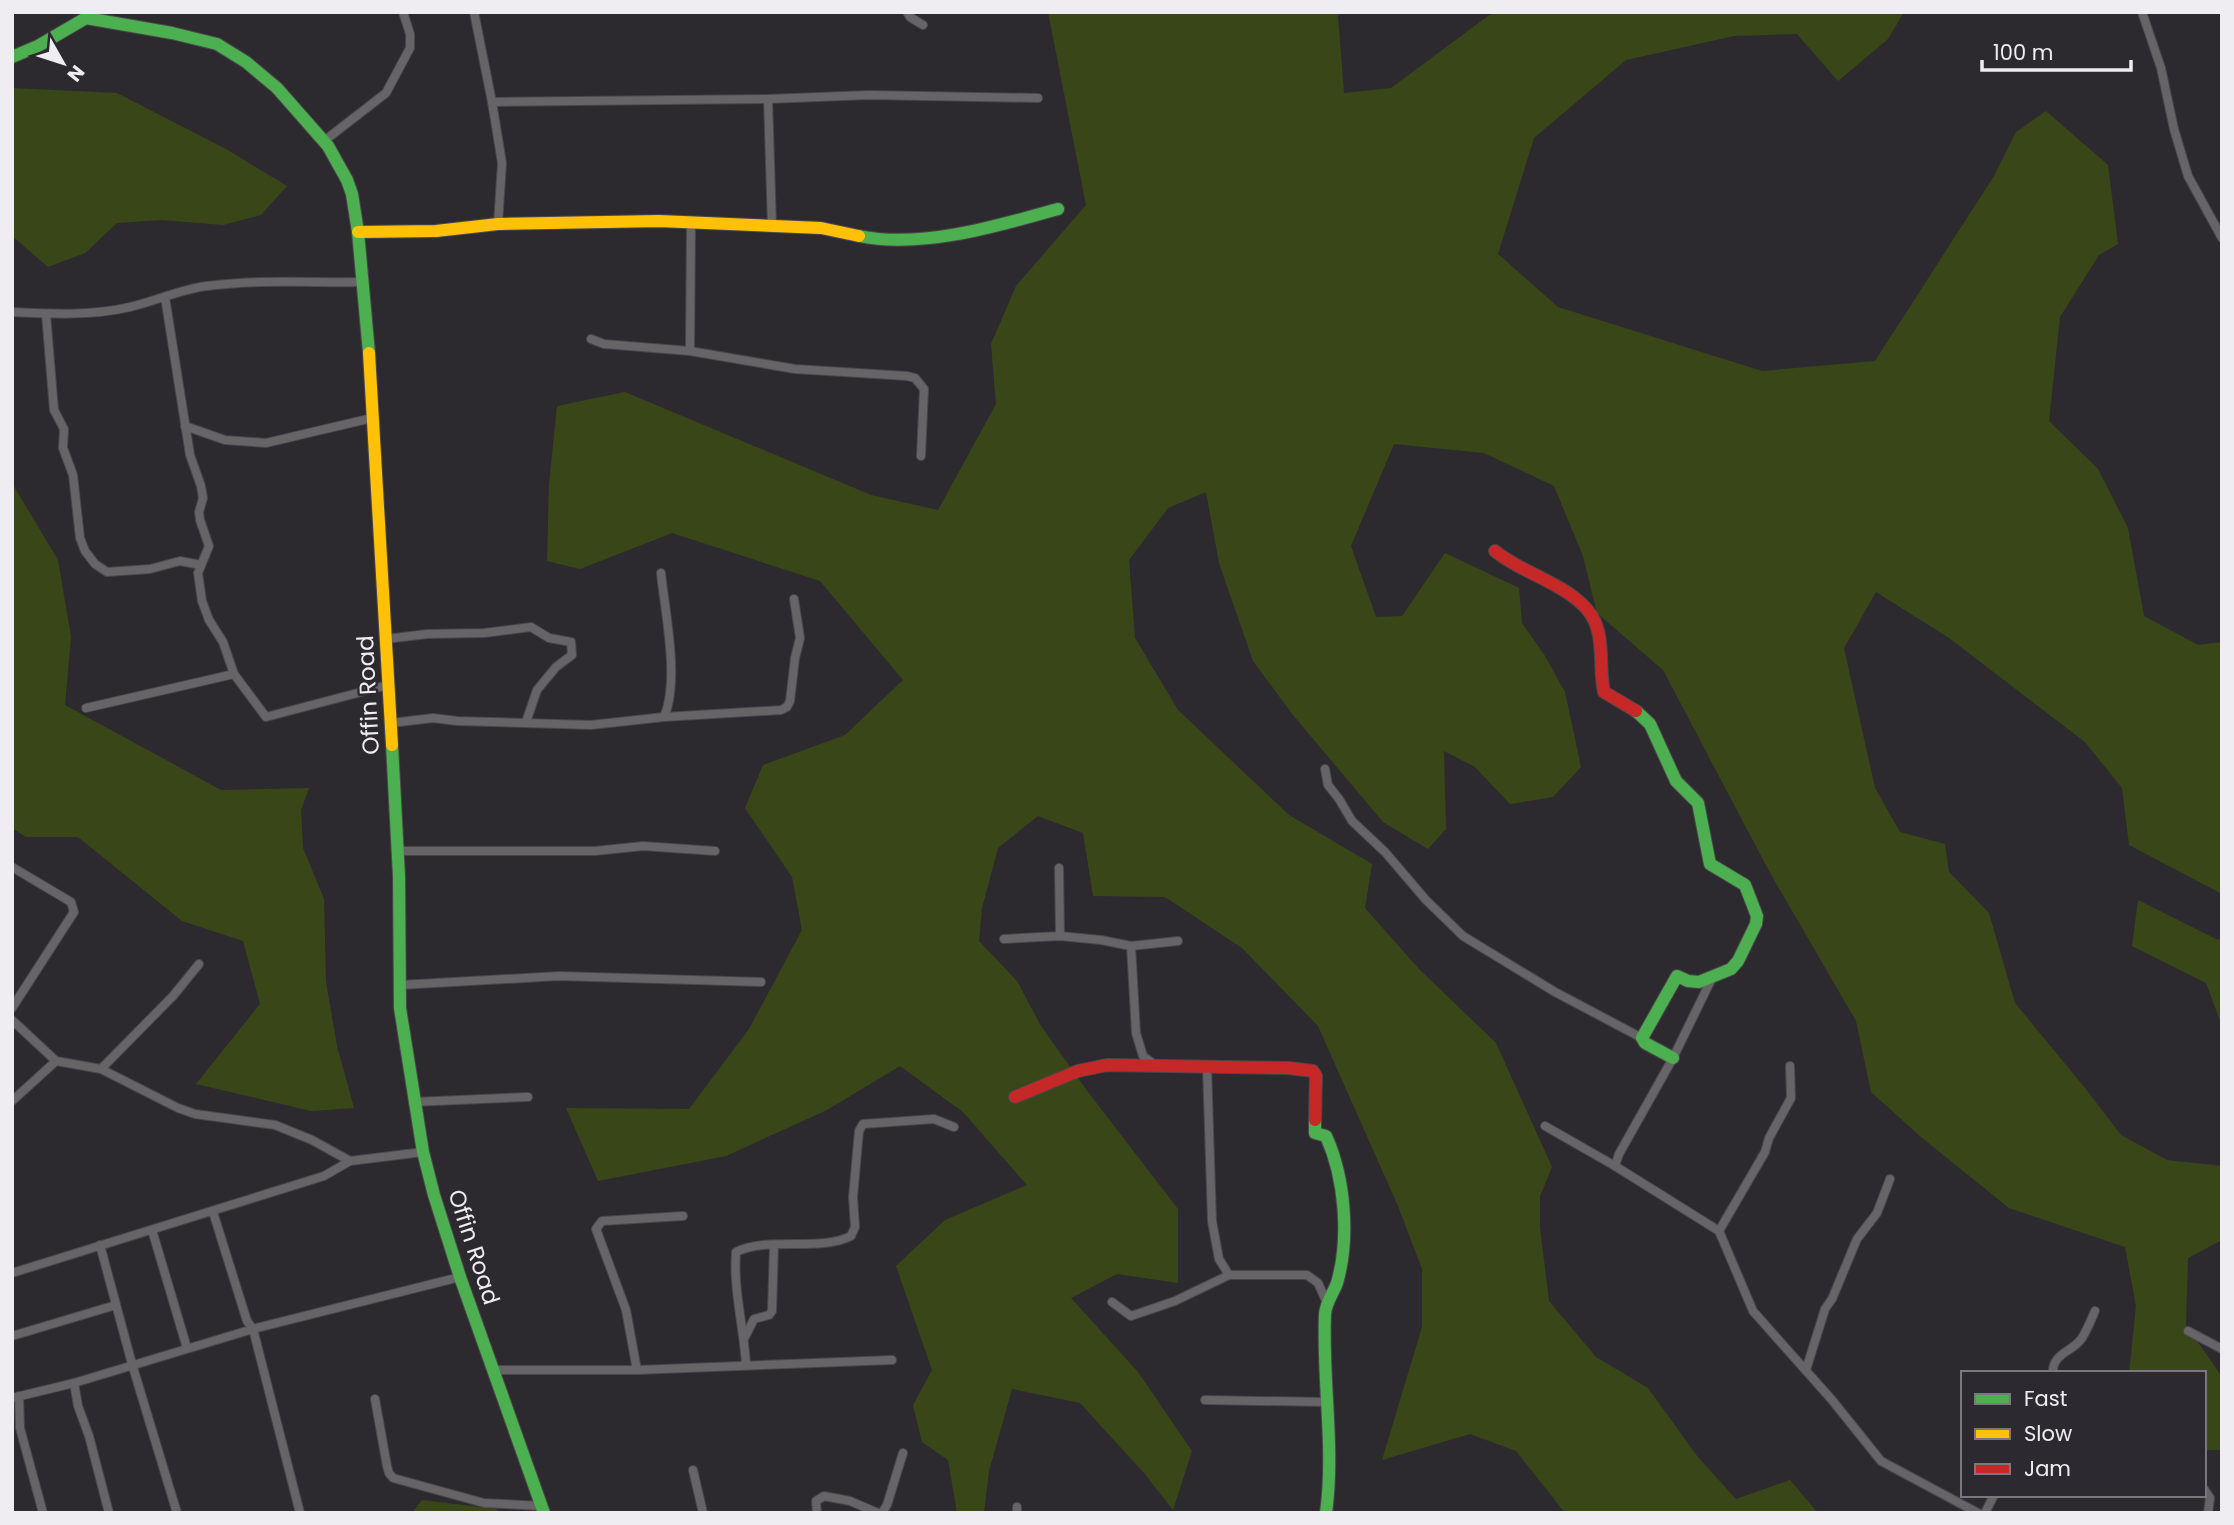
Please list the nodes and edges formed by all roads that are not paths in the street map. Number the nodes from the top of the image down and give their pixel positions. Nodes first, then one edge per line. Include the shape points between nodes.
1 (74, 12) edge
2 (403, 12) edge
3 (474, 12) edge
4 (907, 12) edge
5 (2142, 12) edge
6 (86, 18) junction
7 (923, 25) dead end
8 (12, 57) edge
9 (1038, 98) dead end
10 (768, 99) junction
11 (492, 102) junction
12 (324, 141) junction
13 (1058, 209) dead end
14 (691, 222) junction
15 (498, 223) junction
16 (772, 226) junction
17 (358, 232) junction
18 (2222, 238) edge
19 (363, 282) junction
20 (165, 297) junction
21 (12, 312) edge
22 (46, 314) junction
23 (591, 339) dead end
24 (690, 351) junction
25 (372, 418) junction
26 (185, 426) junction
27 (921, 456) dead end
28 (1494, 551) dead end
29 (201, 565) junction
30 (661, 573) dead end
31 (794, 599) dead end
32 (386, 639) junction
33 (234, 674) junction
34 (388, 685) junction
35 (86, 708) dead end
36 (664, 717) junction
37 (526, 722) junction
38 (391, 723) junction
39 (1325, 769) dead end
40 (398, 851) junction
41 (715, 851) dead end
42 (12, 867) edge
43 (1059, 867) dead end
44 (1060, 936) junction
45 (1004, 939) dead end
46 (1178, 941) dead end
47 (1131, 946) junction
48 (199, 964) dead end
49 (1714, 975) junction
50 (761, 982) dead end
51 (400, 985) junction
52 (12, 1008) edge
53 (12, 1020) edge
54 (1642, 1038) junction
55 (1673, 1058) junction
56 (56, 1061) junction
57 (1158, 1066) junction
58 (1790, 1066) dead end
59 (1207, 1067) junction
60 (101, 1069) junction
61 (528, 1097) dead end
62 (1015, 1097) dead end
63 (12, 1101) edge
64 (413, 1102) junction
65 (1545, 1126) dead end
66 (954, 1127) dead end
67 (423, 1152) junction
68 (350, 1161) junction
69 (1615, 1166) junction
70 (1890, 1179) dead end
71 (213, 1212) junction
72 (682, 1216) dead end
73 (152, 1230) junction
74 (1719, 1231) junction
75 (100, 1245) junction
76 (774, 1246) junction
77 (12, 1273) edge
78 (1229, 1275) junction
79 (460, 1277) junction
80 (1112, 1302) dead end
81 (1326, 1304) junction
82 (116, 1305) junction
83 (2095, 1311) dead end
84 (253, 1329) junction
85 (2188, 1331) dead end
86 (12, 1336) edge
87 (744, 1339) junction
88 (187, 1348) junction
89 (2222, 1349) edge
90 (892, 1360) dead end
91 (132, 1364) junction
92 (746, 1365) junction
93 (494, 1370) junction
94 (637, 1370) junction
95 (1806, 1370) junction
96 (2053, 1371) edge
97 (74, 1382) junction
98 (16, 1397) edge
99 (375, 1399) dead end
100 (1205, 1401) dead end
101 (1324, 1402) junction
102 (903, 1453) dead end
103 (693, 1470) dead end
104 (2206, 1492) edge
105 (1993, 1497) edge
106 (543, 1509) edge
107 (43, 1513) edge
108 (109, 1513) edge
109 (177, 1513) edge
110 (300, 1513) edge
111 (703, 1513) edge
112 (817, 1513) edge
113 (880, 1513) edge
114 (1326, 1513) edge
115 (1978, 1513) edge
116 (1985, 1513) edge
117 (2208, 1513) edge

1 - 6 street
2 - 12 street via 410,48 386,93
3 - 11 street
4 - 7 street
5 - 18 street via 2188,176
6 - 8 street
6 - 12 street, Offin Road via 216,44 270,81
9 - 10 street via 869,95
10 - 11 street
10 - 16 street
11 - 15 street via 502,163
12 - 17 street, Offin Road via 347,180
13 - 16 street via 989,229 917,239 868,239 821,228
14 - 15 street
14 - 16 street
14 - 24 street
15 - 17 street via 436,232
17 - 19 street, Offin Road
19 - 20 street via 235,283 192,288
19 - 25 street, Offin Road
20 - 22 street via 128,308
20 - 26 street
21 - 22 street
22 - 29 street via 54,410 64,429 63,448 75,483 85,551 107,572 180,561
23 - 24 street
24 - 27 street via 794,369 915,379 924,388
25 - 26 street via 253,444
25 - 32 street, Offin Road
26 - 29 street via 200,479 200,520 209,546
28 - 49 street via 1588,609 1598,633 1604,692 1650,724 1676,780 1698,803 1710,864 1745,885 1756,924 1738,961
29 - 33 street via 202,601
30 - 36 street via 671,651 670,696
31 - 36 street via 800,638 787,707
32 - 34 street, Offin Road
32 - 37 street via 531,627 549,638 568,641 572,655 537,690
33 - 34 street via 266,717
33 - 35 street
34 - 38 street, Offin Road
36 - 37 street via 592,725
37 - 38 street via 443,718
38 - 40 street, Offin Road
39 - 54 street via 1328,785 1352,821 1463,936
40 - 41 street via 595,851 643,846
40 - 51 street, Offin Road
42 - 52 street via 71,902 74,912
43 - 44 street
44 - 45 street
44 - 47 street
46 - 47 street
47 - 57 street via 1136,1034 1143,1056
48 - 60 street
49 - 54 street via 1699,982 1677,975
49 - 55 street
50 - 51 street via 559,976
51 - 64 street, Offin Road
53 - 56 street
54 - 55 street
55 - 69 street
56 - 60 street
56 - 63 street
57 - 59 street
57 - 62 street via 1107,1065 1078,1071
58 - 74 street via 1791,1098
59 - 78 street via 1212,1221 1219,1259
59 - 81 street via 1306,1069 1316,1076 1315,1133 1326,1136 1335,1152 1342,1207 1338,1278
60 - 68 street via 178,1108 275,1125
61 - 64 street
64 - 67 street, Offin Road
65 - 69 street
66 - 76 street via 934,1119 863,1124 851,1236
67 - 68 street
67 - 79 street, Offin Road
68 - 71 street via 324,1176
69 - 74 street
70 - 95 street via 1877,1213 1857,1239 1825,1309
71 - 73 street
71 - 84 street
72 - 94 street via 597,1224 626,1310
73 - 75 street
73 - 88 street
74 - 95 street via 1753,1311
75 - 77 street
75 - 82 street
76 - 87 street via 772,1311 754,1319
76 - 87 street via 736,1252
78 - 80 street via 1189,1296 1131,1316
78 - 81 street via 1307,1275 1318,1283
79 - 84 street
79 - 93 street, Offin Road
81 - 101 street
82 - 86 street
82 - 91 street
83 - 96 street via 2083,1337 2056,1360
84 - 88 street
84 - 110 street
85 - 89 street
87 - 92 street
88 - 91 street
90 - 92 street
91 - 97 street
91 - 109 street
92 - 94 street
93 - 94 street
93 - 106 street, Offin Road
95 - 115 street via 1881,1461
97 - 98 street
97 - 108 street
98 - 107 street
99 - 106 street via 393,1478 484,1503
100 - 101 street
101 - 114 street via 1331,1473
102 - 113 street
103 - 111 street
104 - 117 street
105 - 116 street
112 - 113 street via 816,1501 824,1496

